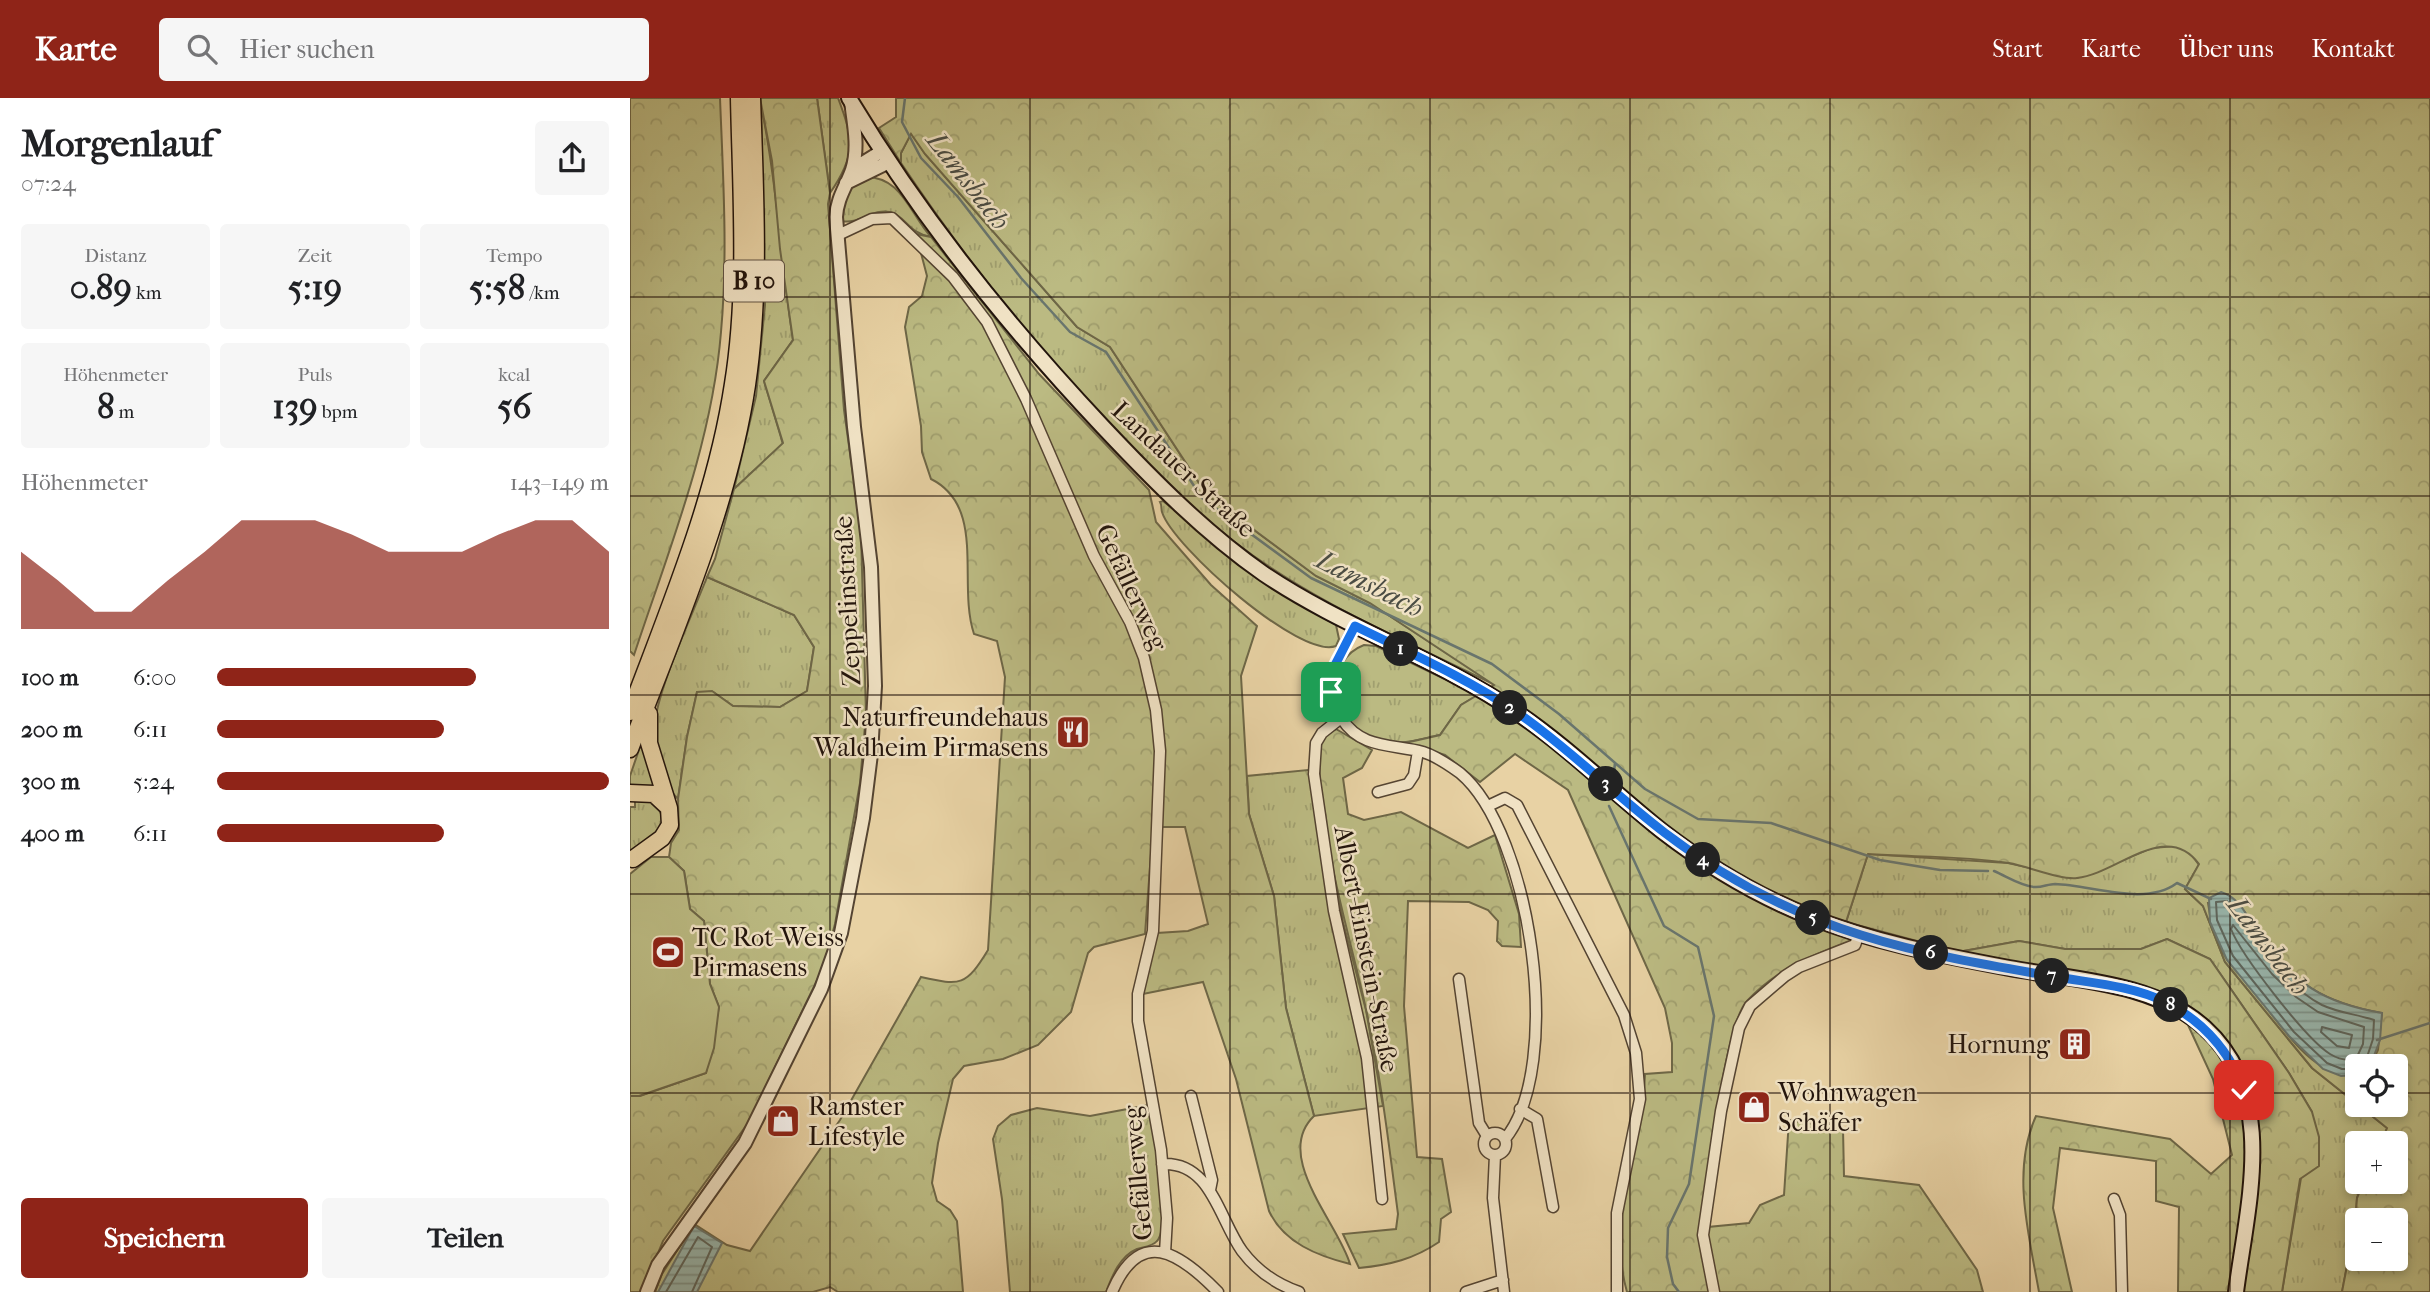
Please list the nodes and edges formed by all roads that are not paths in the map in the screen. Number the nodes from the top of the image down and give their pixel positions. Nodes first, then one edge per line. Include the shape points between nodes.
1 (739, 98) edge
2 (752, 98) edge
3 (850, 100) edge
4 (886, 156) junction
5 (853, 169) junction
6 (843, 187) junction
7 (838, 235) junction
8 (1355, 626) junction
9 (656, 681) junction
10 (630, 712) edge
11 (1341, 718) junction
12 (630, 749) edge
13 (1418, 751) junction
14 (1378, 792) dead end
15 (630, 793) edge
16 (1488, 806) junction
17 (669, 808) junction
18 (632, 860) edge
19 (1859, 934) junction
20 (1459, 979) dead end
21 (1191, 1096) dead end
22 (1520, 1110) junction
23 (1487, 1136) junction
24 (1505, 1139) junction
25 (1495, 1155) junction
26 (1162, 1164) junction
27 (1210, 1190) junction
28 (1382, 1199) dead end
29 (2114, 1199) dead end
30 (1553, 1207) dead end
31 (1165, 1253) junction
32 (1503, 1280) junction
33 (647, 1292) edge
34 (1112, 1292) edge
35 (1218, 1292) edge
36 (1299, 1292) edge
37 (1466, 1292) edge
38 (1504, 1292) edge
39 (1618, 1292) edge
40 (1714, 1292) edge
41 (2122, 1292) edge
42 (2236, 1292) edge

1 - 10 highway, B 10 via 741,296 733,386 701,517
2 - 9 highway, B 10 via 754,297 747,386 721,499
3 - 4 main road, Landauer Straße
3 - 5 street
4 - 5 street
4 - 6 street
4 - 8 main road, Landauer Straße via 944,240 1019,333 1160,487 1240,557
5 - 6 street
6 - 7 street, Zeppelinstraße via 836,205
7 - 26 street, Gefällerweg via 872,219 892,218 969,297 1006,357 1144,657 1160,751 1153,931 1138,994 1138,1021
7 - 33 street, Zeppelinstraße via 872,580 875,686 858,845 841,933 821,989 745,1143 658,1265
8 - 11 street via 1331,679
8 - 19 main road, Landauer Straße via 1519,714 1716,869 1806,915
9 - 12 highway, B 10
9 - 17 highway via 648,716 649,743
11 - 13 street via 1370,743
11 - 28 street, Albert-Einstein-Straße via 1316,743 1314,774 1334,911 1367,1058
13 - 14 street via 1408,784
13 - 16 street via 1460,773
15 - 17 highway via 654,794
16 - 22 street via 1519,887 1533,958 1536,1027
16 - 39 street via 1509,799 1522,812 1624,1015 1636,1053 1640,1099 1617,1213
17 - 18 highway via 667,833
19 - 40 street via 1855,945 1785,976 1751,1006 1739,1028 1721,1111 1703,1235
19 - 42 main road, Landauer Straße via 1921,951 2148,995 2207,1030 2231,1061 2250,1109 2252,1165
20 - 23 street via 1479,1123
21 - 27 street via 1212,1180
22 - 24 street
22 - 30 street via 1537,1119
23 - 24 street via 1495,1133
23 - 25 street via 1486,1150
24 - 25 street via 1503,1152
25 - 32 street via 1493,1198
26 - 27 street via 1185,1167
26 - 31 street, Gefällerweg
27 - 36 street via 1248,1258 1277,1283
29 - 41 street via 2120,1215
31 - 34 street via 1138,1254 1123,1269
31 - 35 street via 1186,1262
32 - 37 street
32 - 38 street

